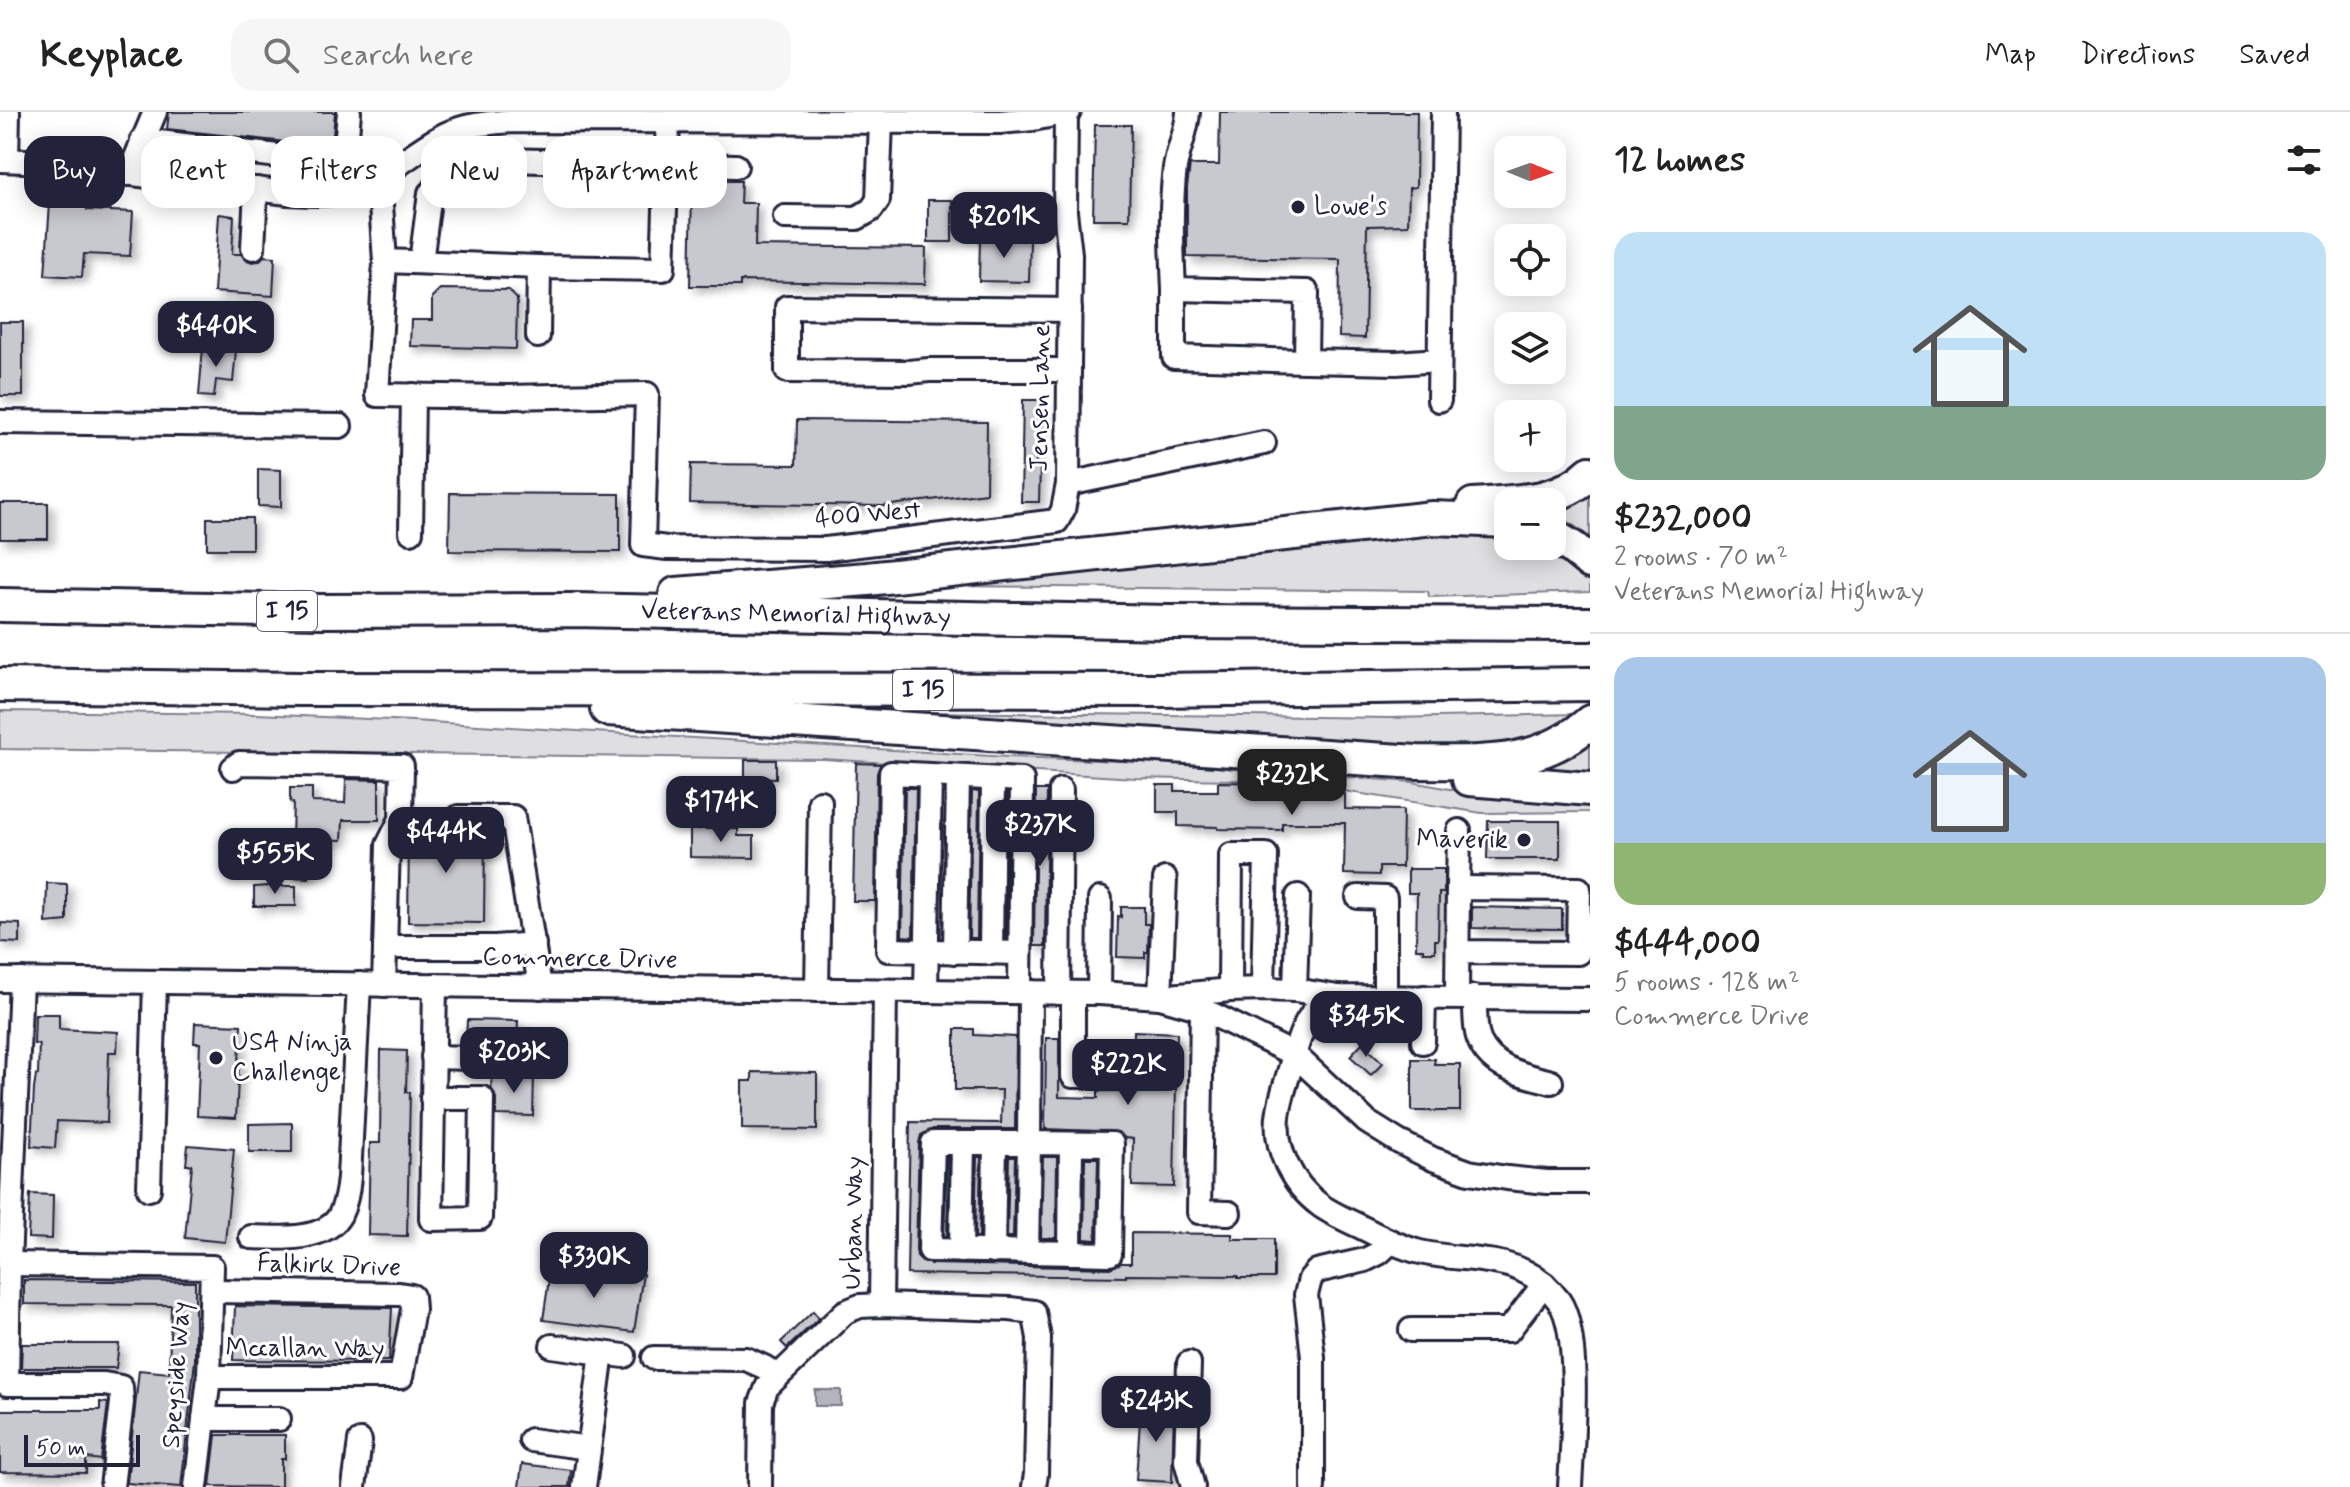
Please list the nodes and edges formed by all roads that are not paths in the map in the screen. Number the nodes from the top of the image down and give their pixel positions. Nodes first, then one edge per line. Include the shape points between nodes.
1 (8, 112) edge
2 (155, 112) edge
3 (349, 112) edge
4 (1188, 112) edge
5 (1443, 112) edge
6 (1068, 113) edge
7 (622, 116) edge
8 (668, 121) junction
9 (881, 122) junction
10 (144, 136) edge
11 (347, 136) edge
12 (668, 136) edge
13 (141, 143) edge
14 (405, 159) edge
15 (3, 160) edge
16 (543, 161) edge
17 (727, 166) edge
18 (736, 166) dead end
19 (129, 174) junction
20 (256, 189) junction
21 (271, 190) edge
22 (381, 208) edge
23 (665, 208) edge
24 (785, 217) dead end
25 (253, 248) dead end
26 (385, 261) junction
27 (421, 262) junction
28 (539, 267) junction
29 (1174, 289) junction
30 (1070, 310) junction
31 (538, 336) dead end
32 (1439, 360) junction
33 (1306, 361) junction
34 (1069, 370) junction
35 (413, 395) junction
36 (1439, 400) dead end
37 (0, 422) edge
38 (340, 426) dead end
39 (1264, 443) dead end
40 (1590, 473) edge
41 (1068, 484) junction
42 (1433, 518) junction
43 (1494, 520) edge
44 (411, 532) dead end
45 (1566, 544) edge
46 (1590, 562) edge
47 (0, 605) edge
48 (574, 610) junction
49 (1590, 624) edge
50 (1590, 684) edge
51 (0, 685) edge
52 (300, 689) junction
53 (1590, 722) edge
54 (1417, 762) junction
55 (233, 768) dead end
56 (930, 775) junction
57 (958, 777) junction
58 (993, 779) junction
59 (1590, 789) edge
60 (1061, 790) dead end
61 (820, 802) dead end
62 (459, 817) dead end
63 (1459, 831) dead end
64 (1165, 879) dead end
65 (1458, 888) junction
66 (1298, 896) dead end
67 (1358, 897) dead end
68 (1100, 899) dead end
69 (534, 944) junction
70 (385, 947) junction
71 (926, 951) junction
72 (955, 952) junction
73 (1458, 952) junction
74 (991, 953) junction
75 (1020, 953) junction
76 (10, 980) edge
77 (155, 982) junction
78 (359, 984) junction
79 (384, 985) junction
80 (435, 985) junction
81 (540, 987) junction
82 (1263, 989) junction
83 (817, 990) junction
84 (1230, 990) junction
85 (1295, 990) junction
86 (885, 991) junction
87 (926, 991) junction
88 (1025, 992) junction
89 (1066, 993) junction
90 (1099, 993) junction
91 (1385, 996) junction
92 (1160, 997) junction
93 (1338, 997) junction
94 (1424, 997) junction
95 (1466, 997) junction
96 (1590, 999) edge
97 (1202, 1009) junction
98 (1423, 1042) dead end
99 (1295, 1055) junction
100 (433, 1057) junction
101 (510, 1059) dead end
102 (1115, 1076) dead end
103 (1551, 1082) dead end
104 (432, 1098) junction
105 (963, 1143) junction
106 (995, 1143) junction
107 (1029, 1143) junction
108 (1071, 1144) junction
109 (1590, 1182) edge
110 (149, 1189) dead end
111 (1229, 1213) dead end
112 (251, 1237) dead end
113 (1391, 1242) junction
114 (961, 1251) junction
115 (993, 1252) junction
116 (1027, 1252) junction
117 (1070, 1253) junction
118 (9, 1264) junction
119 (1544, 1284) junction
120 (212, 1291) junction
121 (881, 1305) junction
122 (4, 1312) edge
123 (1411, 1330) dead end
124 (552, 1346) dead end
125 (654, 1358) dead end
126 (1189, 1363) dead end
127 (778, 1376) junction
128 (209, 1377) junction
129 (401, 1377) joint
130 (204, 1419) junction
131 (279, 1419) dead end
132 (531, 1440) dead end
133 (360, 1441) dead end
134 (589, 1448) junction
135 (112, 1487) edge
136 (196, 1487) edge
137 (354, 1487) edge
138 (584, 1487) edge
139 (760, 1487) edge
140 (1034, 1487) edge
141 (1193, 1487) edge
142 (1313, 1487) edge
143 (1570, 1487) edge

1 - 15 street
2 - 10 street
3 - 11 street
4 - 29 street via 1170,221
5 - 32 street
6 - 9 street via 1000,122
6 - 30 street, Jensen Lane via 1065,212
7 - 8 street
7 - 14 street via 480,123 448,133
8 - 9 street
8 - 12 street
9 - 24 street via 878,200 871,210 857,218
13 - 19 street
15 - 19 street
16 - 27 street via 504,160 457,170 430,193
17 - 18 street
19 - 20 street
20 - 21 street
20 - 25 street
22 - 26 street
23 - 28 street via 663,269
26 - 27 street
26 - 35 street via 377,395
27 - 28 street
28 - 31 street
29 - 33 street via 1174,357
29 - 33 street via 1307,292
30 - 34 street, Jensen Lane
30 - 34 street via 787,307 787,371
32 - 33 street
32 - 36 street
34 - 41 street, Jensen Lane
35 - 41 street, 400 West via 647,394 643,545 826,549 1057,521
35 - 44 street
37 - 38 street
39 - 41 street, Jensen Lane
40 - 42 highway via 1554,497 1473,505
42 - 43 highway
42 - 48 highway via 867,579 656,595
45 - 46 highway
47 - 48 highway, Veterans Memorial Highway / I 15
48 - 49 highway, Veterans Memorial Highway / I 15
50 - 52 highway, I 15 via 1160,690
51 - 52 highway, I 15
52 - 54 highway
53 - 54 highway via 1561,743 1521,758
54 - 59 highway via 1464,778
55 - 70 street via 239,763 402,766 401,819 388,845
56 - 57 street
56 - 71 street
56 - 71 street via 891,773 888,950
57 - 58 street
57 - 72 street
58 - 74 street
58 - 75 street via 1022,780
60 - 89 street
61 - 83 street
62 - 69 street via 513,817
63 - 65 street
64 - 92 street
65 - 73 street
65 - 73 street via 1579,889 1578,953
66 - 85 street
67 - 91 street via 1385,898
68 - 90 street
69 - 70 street
69 - 81 street
70 - 79 street
71 - 72 street
71 - 87 street
72 - 74 street
73 - 95 street
74 - 75 street
75 - 88 street
76 - 77 street, Commerce Drive
76 - 118 street
77 - 78 street, Commerce Drive
77 - 110 street
78 - 79 street, Commerce Drive
78 - 112 street via 349,1177 340,1215 299,1238
79 - 80 street, Commerce Drive
80 - 81 street, Commerce Drive
80 - 100 street
81 - 83 street, Commerce Drive
82 - 84 street, Commerce Drive
82 - 84 street via 1266,855 1231,855
82 - 85 street, Commerce Drive
83 - 86 street, Commerce Drive
84 - 92 street, Commerce Drive
85 - 93 street, Commerce Drive
86 - 87 street, Commerce Drive
86 - 121 street, Urban Way
87 - 88 street, Commerce Drive
88 - 89 street, Commerce Drive
88 - 107 street
89 - 90 street, Commerce Drive
89 - 102 street via 1073,1076
90 - 92 street, Commerce Drive
91 - 93 street, Commerce Drive
91 - 94 street, Commerce Drive
92 - 97 street, Commerce Drive
93 - 99 street via 1311,1015
94 - 95 street, Commerce Drive
94 - 98 street
95 - 96 street, Commerce Drive
95 - 103 street via 1479,1041 1491,1058 1510,1070
97 - 99 street, Commerce Drive
97 - 111 street via 1199,1212
99 - 109 street, Commerce Drive via 1367,1122 1433,1159 1507,1178
99 - 113 street via 1278,1125 1288,1166 1322,1206
100 - 101 street
100 - 104 street
104 - 104 street via 431,1219 480,1218 482,1098
105 - 106 street
105 - 114 street
105 - 114 street via 933,1143 930,1250
106 - 107 street
106 - 115 street
107 - 108 street
107 - 116 street
108 - 117 street
108 - 117 street via 1112,1144 1110,1254
113 - 119 street via 1440,1256 1504,1263
113 - 142 street via 1365,1260 1317,1271 1310,1279 1306,1295 1313,1357
114 - 115 street
115 - 116 street
116 - 117 street
118 - 120 street, Speyside Way via 212,1267
118 - 122 street
119 - 123 street via 1509,1330
119 - 143 street via 1560,1303 1571,1336
120 - 128 street, Speyside Way
120 - 129 street, Falkirk Drive via 412,1296
121 - 127 street, Urban Way via 845,1312
121 - 140 street via 1034,1312 1039,1338
122 - 135 street via 7,1384 121,1387
124 - 134 street via 613,1354
125 - 127 street via 746,1359
126 - 141 street via 1186,1461
127 - 139 street, Urban Way via 763,1395
128 - 129 street, Mccallan Way
128 - 130 street, Speyside Way
130 - 131 street
130 - 136 street, Speyside Way
132 - 134 street
133 - 137 street
134 - 138 street

